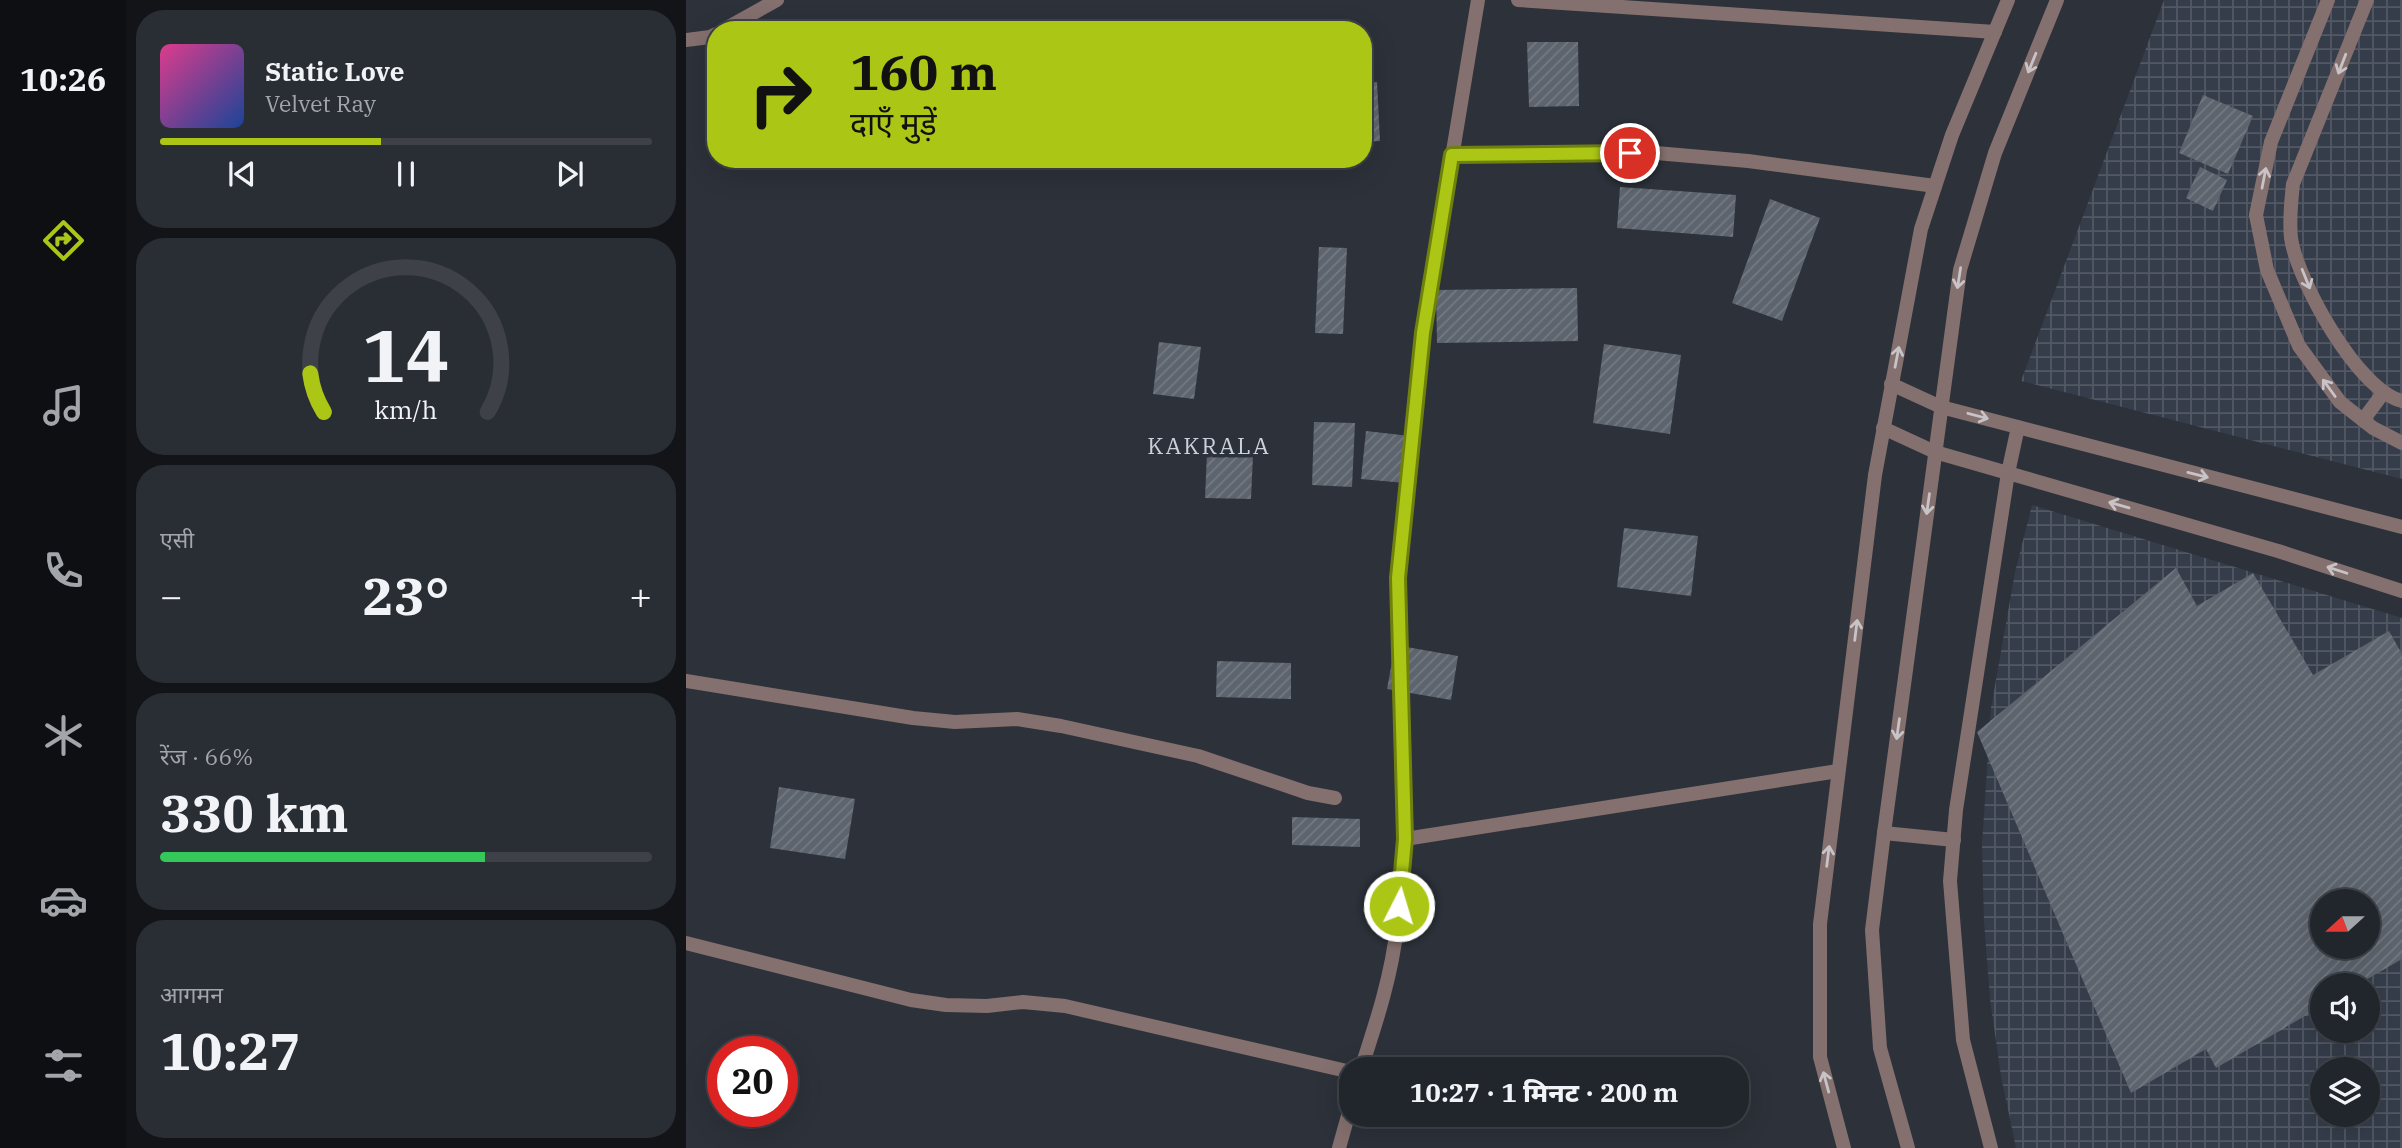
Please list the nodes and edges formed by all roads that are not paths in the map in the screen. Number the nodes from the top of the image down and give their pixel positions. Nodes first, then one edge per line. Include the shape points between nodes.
1 (777, 0) edge
2 (1478, 0) edge
3 (1518, 0) edge
4 (2008, 0) edge
5 (2057, 0) edge
6 (2329, 0) edge
7 (2367, 0) edge
8 (739, 21) edge
9 (1995, 32) junction
10 (707, 37) edge
11 (686, 40) edge
12 (1452, 155) junction
13 (1936, 186) junction
14 (1892, 384) junction
15 (2384, 392) junction
16 (2402, 401) edge
17 (1941, 407) junction
18 (2363, 421) junction
19 (2018, 427) junction
20 (1883, 428) junction
21 (2402, 443) edge
22 (1935, 452) junction
23 (2008, 473) junction
24 (2402, 527) edge
25 (2402, 592) edge
26 (686, 681) edge
27 (1838, 771) junction
28 (1335, 797) dead end
29 (1884, 833) junction
30 (1405, 839) junction
31 (1954, 840) junction
32 (686, 943) edge
33 (1365, 1057) edge
34 (1339, 1070) edge
35 (1345, 1127) edge
36 (1339, 1148) edge
37 (1844, 1148) edge
38 (1908, 1148) edge
39 (1991, 1148) edge

1 - 8 street
2 - 12 street
3 - 9 street
4 - 9 street
5 -> 17 street via 1995,153 1960,270
18 -> 6 street via 2340,402 2299,346 2267,270 2256,215 2270,142
7 -> 15 street via 2293,184 2291,240 2308,285 2340,345 2357,370
9 - 13 street
10 - 11 street
12 - 13 street via 1656,153
12 - 30 street via 1423,333 1398,578
14 -> 13 street via 1922,229
14 - 17 street
14 - 20 street
15 - 16 street
15 - 18 street
17 -> 19 street
17 - 22 street
18 - 21 street
19 - 23 street
19 -> 24 street
20 - 22 street
27 -> 20 street
22 - 23 street
22 -> 29 street
25 -> 23 street
23 - 31 street
26 - 28 street via 913,718 954,722 1017,719 1061,726 1198,756 1308,793
27 - 30 street
37 -> 27 street via 1820,1057 1820,924
29 - 31 street
29 - 38 street via 1872,930 1880,1048
30 - 33 street via 1393,951
31 - 39 street via 1950,881 1963,1040
32 - 34 street via 911,1000 946,1005 1023,1002 1065,1006
35 - 36 street

